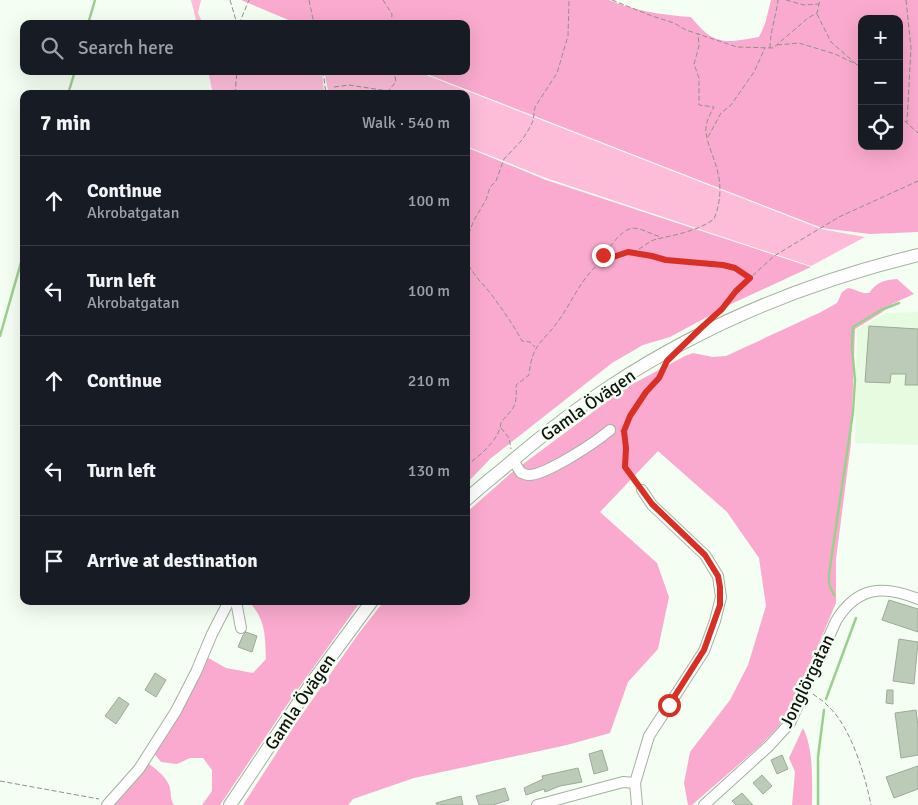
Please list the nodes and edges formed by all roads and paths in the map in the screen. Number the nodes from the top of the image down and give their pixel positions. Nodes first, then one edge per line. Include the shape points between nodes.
1 (230, 0) edge
2 (249, 0) edge
3 (309, 0) edge
4 (383, 0) edge
5 (569, 0) edge
6 (612, 0) edge
7 (778, 0) edge
8 (786, 0) edge
9 (820, 0) edge
10 (906, 0) edge
11 (819, 4) junction
12 (817, 13) junction
13 (237, 20) edge
14 (240, 20) edge
15 (313, 20) edge
16 (391, 20) edge
17 (698, 33) junction
18 (776, 45) junction
19 (766, 48) junction
20 (770, 48) junction
21 (858, 64) edge
22 (858, 65) edge
23 (237, 75) edge
24 (324, 75) edge
25 (395, 75) edge
26 (334, 87) dead end
27 (235, 90) edge
28 (325, 90) edge
29 (381, 90) joint
30 (388, 90) edge
31 (388, 90) edge
32 (903, 119) edge
33 (907, 122) junction
34 (918, 133) edge
35 (708, 137) junction
36 (918, 181) edge
37 (470, 232) edge
38 (664, 237) junction
39 (628, 252) junction
40 (918, 255) edge
41 (604, 260) junction
42 (470, 266) edge
43 (472, 270) joint
44 (750, 278) junction
45 (717, 314) dead end
46 (536, 347) junction
47 (667, 361) dead end
48 (501, 428) junction
49 (610, 430) joint
50 (624, 431) junction
51 (513, 460) junction
52 (470, 463) edge
53 (642, 490) joint
54 (470, 497) edge
55 (918, 599) edge
56 (227, 605) edge
57 (237, 605) edge
58 (369, 605) edge
59 (242, 628) dead end
60 (806, 690) junction
61 (0, 782) edge
62 (636, 783) junction
63 (109, 803) edge
64 (230, 805) edge
65 (537, 805) edge
66 (636, 805) edge
67 (704, 805) edge
68 (871, 805) edge

1 - 13 path
2 - 14 path
3 - 15 path
4 - 16 path via 392,14
5 - 37 path via 568,36 557,73 535,107 529,129 504,159
6 - 17 path
7 - 20 path
8 - 11 path via 804,5
9 - 11 path
10 - 33 path via 911,48
11 - 12 path
12 - 18 path
12 - 21 path via 831,42
17 - 19 path via 737,47
17 - 35 path via 699,46 694,64 699,78 699,105 714,107 708,119
18 - 20 path
18 - 22 path via 799,43
19 - 20 path
19 - 35 path via 754,72
23 - 27 path
24 - 28 path
25 - 30 path via 396,82
26 - 29 path via 349,85
29 - 31 path
32 - 33 path
33 - 34 path
35 - 38 path via 720,185 719,206 714,219 690,231
36 - 44 path via 817,230 774,256
38 - 39 path
38 - 41 path via 638,228 624,231 603,255
39 - 41 path
39 - 44 path via 666,260 723,265 735,268
40 - 51 main road, Gamla Övägen via 823,282 752,310 679,346 612,385
41 - 46 path via 588,275 561,317
42 - 43 path
43 - 46 path via 514,325 522,341
44 - 45 path
46 - 48 path via 530,358 528,375 516,385 517,402 501,422
47 - 50 path via 659,378 630,416
48 - 51 path via 509,438
48 - 52 path via 485,451
49 - 50 path
49 - 51 street via 565,460 529,475 521,473
50 - 53 path via 625,467
51 - 54 main road, Gamla Övägen
53 - 62 street via 652,504 705,555 718,576 721,597 704,650 649,736
55 - 60 street, Jonglörgatan via 883,589 864,593 853,600 836,620
56 - 63 street via 176,712 139,769
57 - 59 street
58 - 64 main road, Gamla Övägen via 313,681
60 - 67 street, Jonglörgatan via 782,734
60 - 68 path via 828,705 842,724 861,767
61 - 63 path
62 - 65 street via 624,782
62 - 66 street

